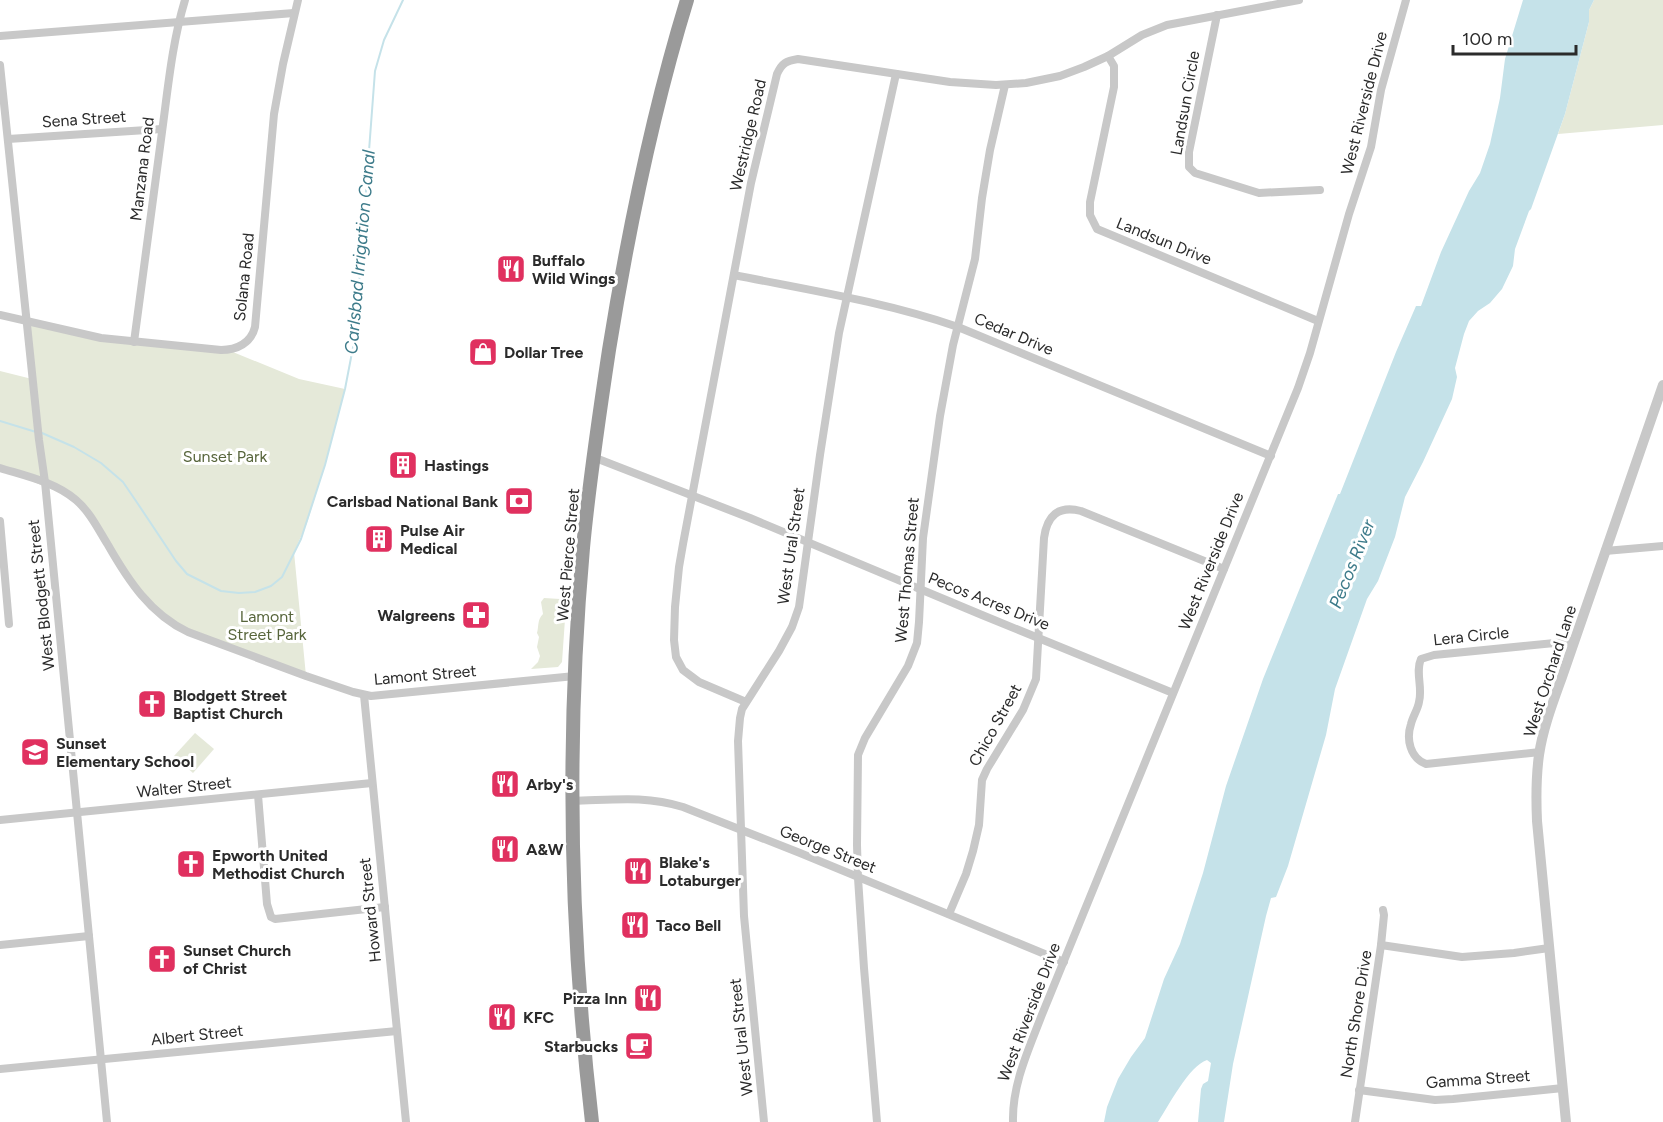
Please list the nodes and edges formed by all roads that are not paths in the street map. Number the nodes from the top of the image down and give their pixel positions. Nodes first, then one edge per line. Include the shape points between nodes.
1 (185, 0) edge
2 (298, 0) edge
3 (687, 0) edge
4 (1299, 0) edge
5 (1406, 0) edge
6 (294, 13) junction
7 (1217, 15) junction
8 (178, 22) junction
9 (0, 36) edge
10 (1108, 56) junction
11 (0, 65) edge
12 (896, 74) junction
13 (1005, 85) junction
14 (162, 129) junction
15 (8, 139) junction
16 (1320, 190) dead end
17 (734, 275) junction
18 (848, 297) junction
19 (0, 315) edge
20 (27, 320) junction
21 (1318, 321) junction
22 (958, 327) junction
23 (134, 342) junction
24 (1663, 385) edge
25 (1271, 456) junction
26 (593, 457) junction
27 (0, 468) edge
28 (45, 482) junction
29 (692, 495) junction
30 (0, 521) edge
31 (807, 542) junction
32 (1663, 546) edge
33 (1605, 551) junction
34 (1224, 569) junction
35 (921, 590) junction
36 (9, 624) dead end
37 (1038, 638) junction
38 (1575, 641) junction
39 (575, 676) junction
40 (1173, 693) junction
41 (364, 695) junction
42 (746, 702) junction
43 (1540, 752) junction
44 (372, 783) junction
45 (258, 795) junction
46 (573, 801) junction
47 (77, 812) junction
48 (0, 820) edge
49 (741, 830) junction
50 (858, 878) junction
51 (385, 907) junction
52 (1383, 910) dead end
53 (949, 914) junction
54 (89, 936) junction
55 (0, 945) edge
56 (1381, 945) junction
57 (1549, 948) junction
58 (1064, 962) junction
59 (397, 1031) junction
60 (101, 1060) junction
61 (0, 1069) edge
62 (1563, 1088) junction
63 (1359, 1090) junction
64 (107, 1122) edge
65 (406, 1122) edge
66 (592, 1122) edge
67 (764, 1122) edge
68 (877, 1122) edge
69 (1013, 1122) edge
70 (1354, 1122) edge
71 (1566, 1122) edge

1 - 8 street, Manzana Road
2 - 6 street, Solana Road
3 - 26 highway, West Pierce Street via 627,242
4 - 7 street, Westridge Road
5 - 21 street, West Riverside Drive via 1381,90 1371,147
6 - 8 street
6 - 23 street, Solana Road via 274,114 252,336 228,350
7 - 10 street, Westridge Road via 1154,29
7 - 16 street, Landsun Circle via 1189,167 1195,173 1259,193
8 - 9 street
8 - 14 street, Manzana Road
10 - 13 street, Westridge Road via 1060,76
10 - 21 street, Landsun Drive via 1114,66 1114,87 1090,202 1090,215 1097,229
11 - 15 street, West Blodgett Street
12 - 13 street, Westridge Road
12 - 17 street, Westridge Road via 798,59 784,63 777,74 764,124
12 - 18 street, West Ural Street
13 - 22 street, West Thomas Street via 987,169 975,258
14 - 15 street, Sena Street
14 - 23 street, Manzana Road
15 - 20 street, West Blodgett Street
17 - 18 street, Cedar Drive
17 - 29 street, Westridge Road
18 - 22 street, Cedar Drive
18 - 31 street, West Ural Street
19 - 20 street, Solana Road
20 - 23 street, Solana Road via 88,336
20 - 28 street, West Blodgett Street
21 - 25 street, West Riverside Drive via 1298,388
22 - 25 street, Cedar Drive
22 - 35 street, West Thomas Street via 926,508
24 - 33 street, West Orchard Lane
25 - 34 street, West Riverside Drive
26 - 29 street, Pecos Acres Drive
26 - 39 highway, West Pierce Street
27 - 28 street, Lamont Street
28 - 41 street, Lamont Street via 83,507 141,595 174,625
28 - 47 street, West Blodgett Street
29 - 31 street, Pecos Acres Drive
29 - 42 street, Westridge Road via 679,567 674,652 682,668 695,679
30 - 36 street
31 - 35 street, Pecos Acres Drive
31 - 42 street, West Ural Street via 795,618
32 - 33 street
33 - 38 street, West Orchard Lane
34 - 37 street, Chico Street via 1081,511 1062,510 1045,529
34 - 40 street, West Riverside Drive
35 - 37 street, Pecos Acres Drive
35 - 50 street, West Thomas Street via 914,652 858,755
37 - 40 street, Pecos Acres Drive
37 - 53 street, Chico Street via 1033,686 982,780 973,851
38 - 43 street, West Orchard Lane
38 - 43 street, Lera Circle via 1434,655 1421,659 1418,665 1419,702 1410,727 1410,747 1420,762
39 - 41 street, Lamont Street
39 - 46 highway, West Pierce Street
40 - 58 street, West Riverside Drive
41 - 44 street, Howard Street
42 - 49 street, West Ural Street via 738,741
43 - 57 street, West Orchard Lane via 1537,821
44 - 45 street, Walter Street
44 - 51 street, Howard Street
45 - 47 street, Walter Street
45 - 51 street via 270,918
46 - 49 street, George Street via 664,801
46 - 66 highway, West Pierce Street via 579,989
47 - 48 street, Walter Street
47 - 54 street, West Blodgett Street
49 - 50 street, George Street
49 - 67 street, West Ural Street via 744,916
50 - 53 street, George Street
50 - 68 street, West Thomas Street
51 - 59 street, Howard Street
52 - 56 street, North Shore Drive
53 - 58 street, George Street
54 - 55 street
54 - 60 street, West Blodgett Street
56 - 57 street via 1462,957
56 - 63 street, North Shore Drive
57 - 62 street, West Orchard Lane
58 - 69 street, West Riverside Drive via 1017,1082
59 - 60 street, Albert Street
59 - 65 street, Howard Street
60 - 61 street, Albert Street
60 - 64 street, West Blodgett Street
62 - 63 street, Gamma Street via 1453,1100
62 - 71 street, West Orchard Lane
63 - 70 street, North Shore Drive

